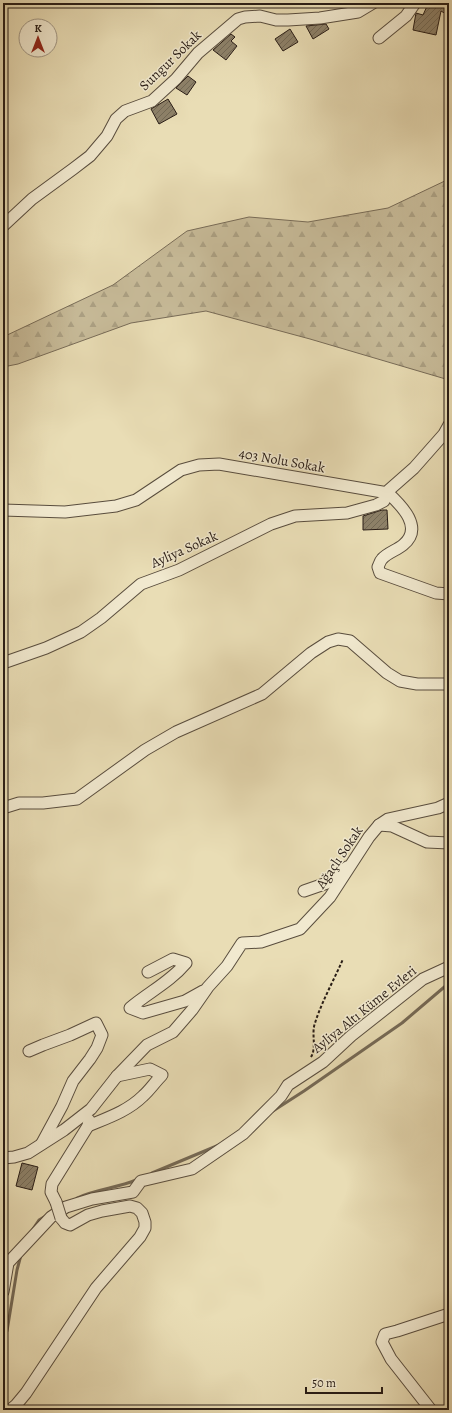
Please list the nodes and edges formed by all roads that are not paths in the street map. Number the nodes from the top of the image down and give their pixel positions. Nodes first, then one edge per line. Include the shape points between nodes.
1 (373, 3) edge
2 (415, 3) edge
3 (380, 38) dead end
4 (3, 226) edge
5 (449, 425) edge
6 (388, 493) junction
7 (3, 510) edge
8 (449, 594) edge
9 (3, 663) edge
10 (449, 684) edge
11 (449, 803) edge
12 (3, 808) edge
13 (379, 826) junction
14 (449, 844) edge
15 (354, 861) junction
16 (304, 891) dead end
17 (449, 967) edge
18 (148, 972) dead end
19 (208, 987) junction
20 (29, 1051) dead end
21 (117, 1076) junction
22 (91, 1109) junction
23 (88, 1126) junction
24 (40, 1145) junction
25 (3, 1158) edge
26 (3, 1292) edge
27 (449, 1314) edge
28 (10, 1410) edge
29 (431, 1410) edge

1 - 4 street, Sungur Sokak via 358,12 320,18 276,20 260,16 238,19 198,53 152,101 124,111 90,156 32,199
2 - 3 street via 406,16
5 - 6 street, Ayliya Sokak via 414,468
6 - 7 street, 403 Nolu Sokak via 219,464 199,465 181,470 136,500 116,506 65,512
6 - 8 street via 400,505 412,526 410,538 381,559 378,567 380,574 436,593
6 - 9 street, Ayliya Sokak via 384,501 376,505 347,513 295,516 271,524 179,570 141,584 81,632
10 - 12 street via 400,681 387,673 350,640 338,639 328,642 312,653 262,694 176,732 145,750 77,799 19,804
11 - 13 street, Ağaçlı Sokak via 438,808 388,819
13 - 14 street via 392,826 428,842
13 - 15 street, Ağaçlı Sokak via 368,837
15 - 16 street via 327,883
15 - 19 street, Ağaçlı Sokak via 330,897 300,928 261,942 242,943 227,966
17 - 26 street, Ayliya Altı Küme Evleri via 423,979 323,1062 288,1085 281,1096 244,1134 192,1169 141,1181 133,1192 92,1199 66,1207 51,1217 8,1263
18 - 19 street via 173,959 186,964 178,974 130,1008 143,1013 185,1001
19 - 21 street via 173,1032 148,1045
20 - 24 street via 96,1023 102,1035 90,1060 73,1081
21 - 22 street
21 - 23 street via 150,1069 162,1075 132,1105 120,1113
22 - 23 street
22 - 24 street
23 - 28 street, bridge via 52,1184 51,1192 61,1218 70,1225 88,1215 130,1206 142,1213 145,1228 96,1288 26,1393
24 - 25 street via 28,1153
27 - 29 street via 385,1334 382,1342 391,1359

